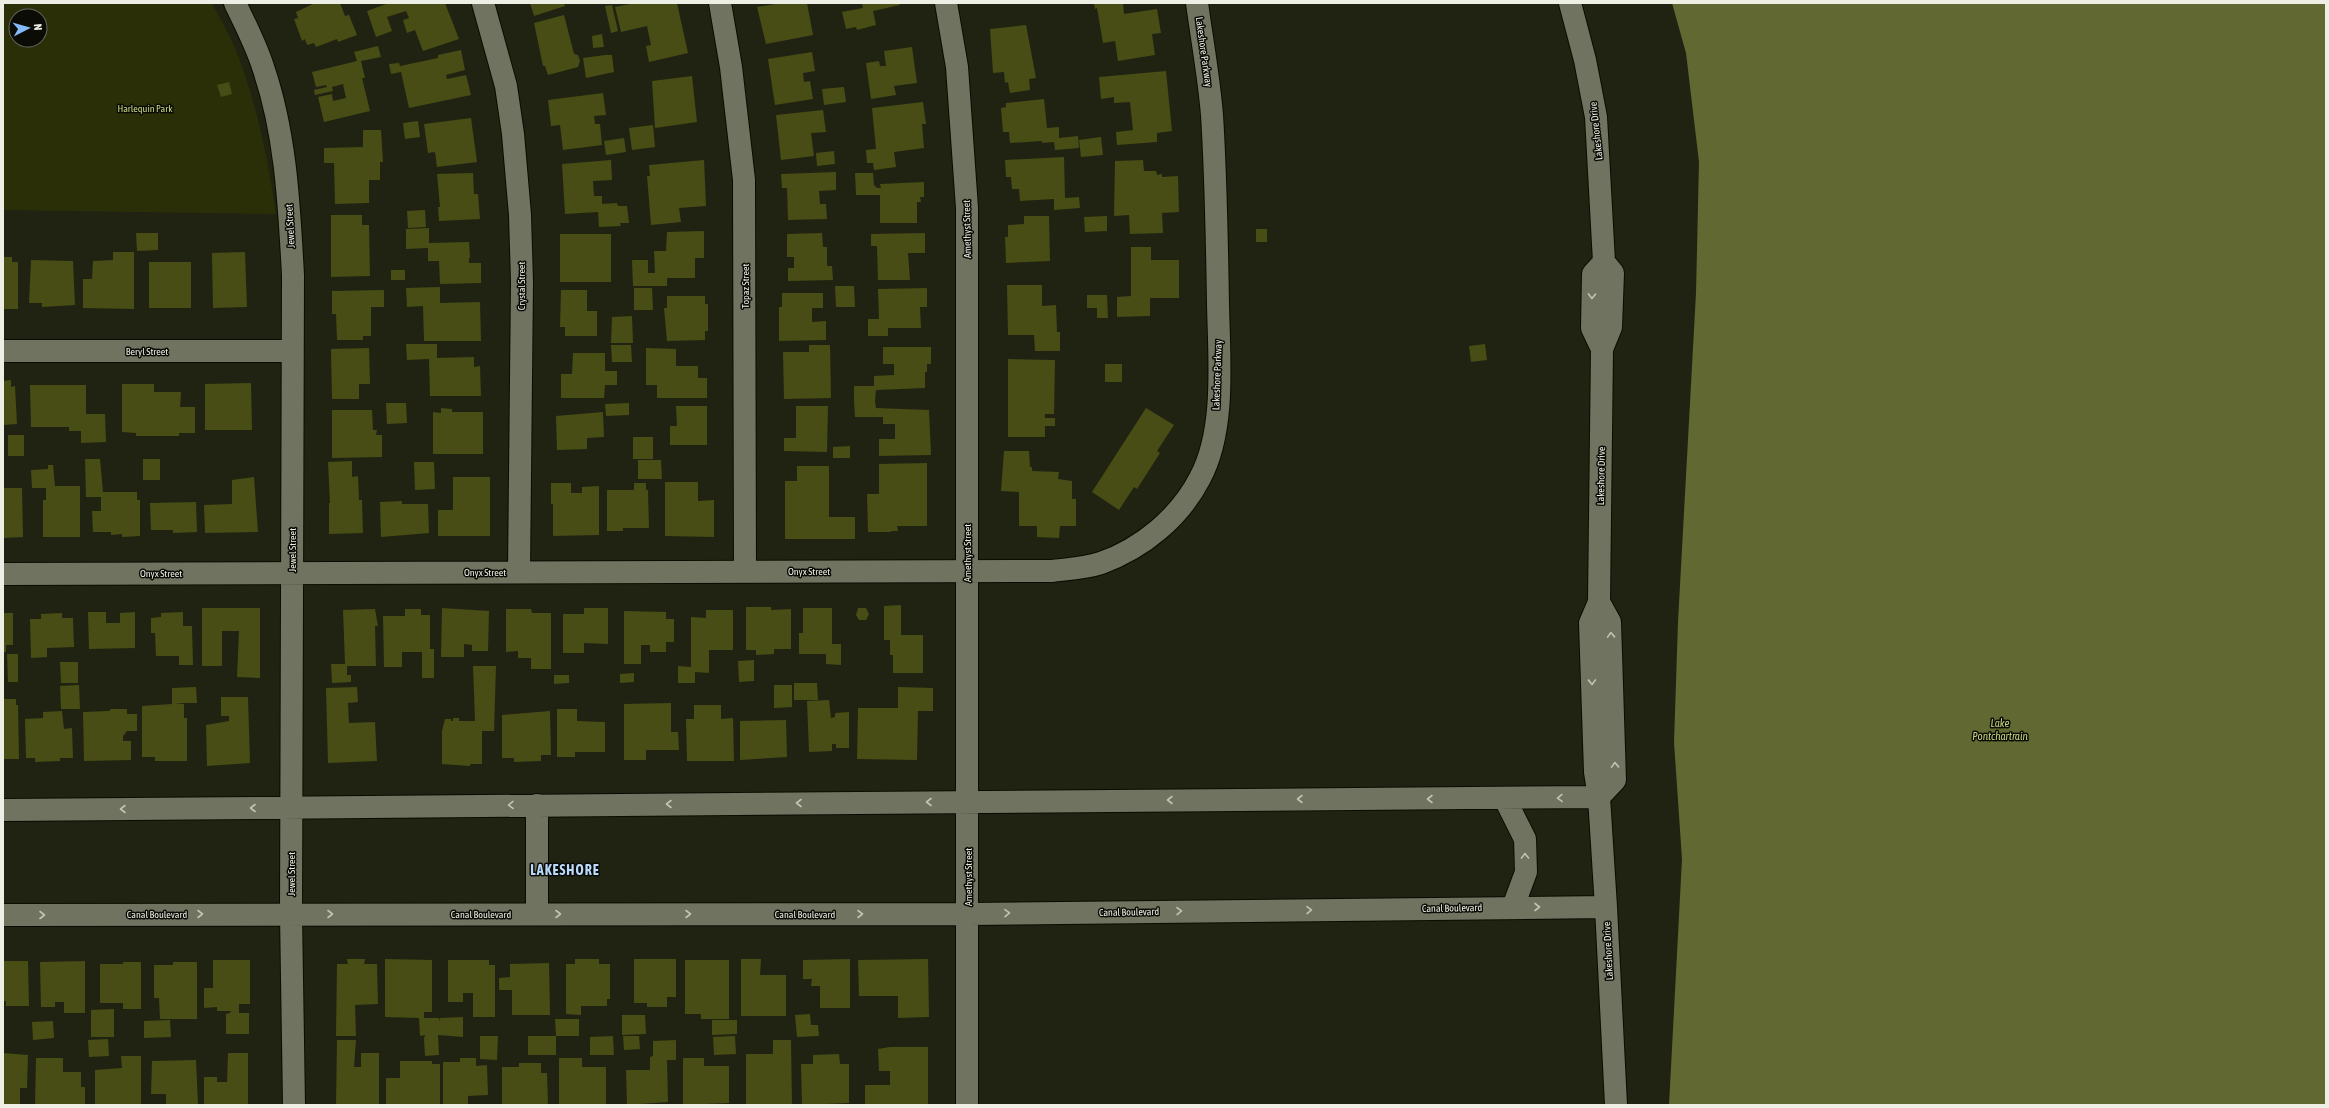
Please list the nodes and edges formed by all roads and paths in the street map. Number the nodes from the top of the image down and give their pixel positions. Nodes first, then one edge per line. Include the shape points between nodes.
1 (235, 3) edge
2 (483, 3) edge
3 (720, 3) edge
4 (946, 3) edge
5 (1197, 3) edge
6 (1570, 3) edge
7 (3, 351) edge
8 (291, 351) junction
9 (745, 571) junction
10 (967, 571) junction
11 (292, 572) junction
12 (520, 572) junction
13 (3, 574) edge
14 (1599, 797) junction
15 (1505, 799) junction
16 (968, 802) junction
17 (537, 805) junction
18 (292, 808) junction
19 (3, 810) edge
20 (1513, 907) junction
21 (1606, 907) junction
22 (291, 914) junction
23 (537, 914) junction
24 (968, 914) junction
25 (3, 915) edge
26 (294, 1105) edge
27 (968, 1105) edge
28 (1616, 1105) edge

1 - 8 street, Jewel Street via 263,66 278,124 288,190 293,275
2 - 12 street, Crystal Street via 506,86 520,215
3 - 9 street, Topaz Street via 731,67 744,180
4 - 10 street, Amethyst Street via 957,67 967,208
5 - 10 street, Lakeshore Parkway via 1213,144 1219,364 1212,449 1201,477 1170,520 1147,540 1102,562 1052,571
6 - 14 street, Lakeshore Drive via 1596,116 1604,262 1593,274 1592,328 1602,349 1599,602 1590,623 1595,772
7 - 8 street, Beryl Street
8 - 11 street, Jewel Street
9 - 10 street, Onyx Street
9 - 12 street, Onyx Street
10 - 16 street, Amethyst Street
11 - 12 street, Onyx Street
11 - 13 street, Onyx Street
11 - 18 street, Jewel Street
14 -> 15 street
14 - 21 street, Lakeshore Drive
15 -> 16 street
20 -> 15 street via 1526,872 1525,839
16 -> 17 street
16 - 24 street, Amethyst Street
17 -> 18 street
17 - 23 street
18 -> 19 street
18 - 22 street, Jewel Street
20 -> 21 street, Canal Boulevard
24 -> 20 street, Canal Boulevard
21 - 28 street, Lakeshore Drive
22 -> 23 street, Canal Boulevard
25 -> 22 street, Canal Boulevard
22 - 26 street, Jewel Street
23 -> 24 street, Canal Boulevard
24 - 27 street, Amethyst Street

